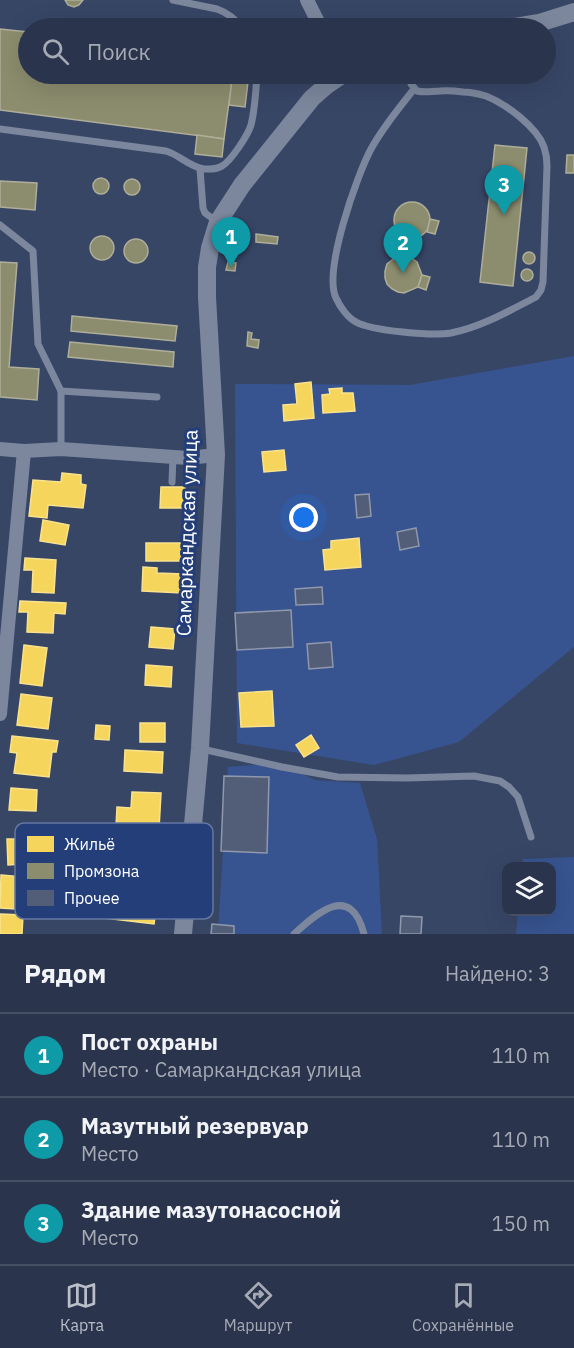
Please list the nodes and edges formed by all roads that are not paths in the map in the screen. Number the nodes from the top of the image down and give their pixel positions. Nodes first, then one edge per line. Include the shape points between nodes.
1 (173, 0) edge
2 (307, 0) edge
3 (574, 12) edge
4 (233, 18) edge
5 (316, 18) edge
6 (555, 18) edge
7 (256, 84) edge
8 (323, 84) edge
9 (411, 84) edge
10 (414, 89) junction
11 (0, 129) edge
12 (200, 169) junction
13 (218, 222) junction
14 (0, 225) edge
15 (62, 390) junction
16 (157, 397) dead end
17 (0, 449) edge
18 (61, 449) junction
19 (24, 451) junction
20 (216, 455) junction
21 (173, 457) junction
22 (172, 482) dead end
23 (0, 714) edge
24 (200, 748) junction
25 (193, 823) edge
26 (531, 837) dead end
27 (184, 919) edge
28 (183, 934) edge
29 (294, 934) edge
30 (364, 934) edge

1 - 4 lane via 217,9
2 - 5 street
3 - 6 street
7 - 12 lane via 248,132 223,166
8 - 13 street, Самаркандская улица
9 - 10 lane
10 - 10 lane via 486,96 529,126 544,147 547,166 541,290 536,297 487,321 438,335 378,329 357,322 335,297 333,286 336,254 363,165 384,128
11 - 12 lane via 166,151
12 - 13 lane via 203,208
13 - 20 street, Самаркандская улица via 206,273
14 - 15 lane via 33,251 38,344
15 - 16 lane
15 - 18 lane
17 - 19 street
18 - 19 street
18 - 21 street
19 - 23 street
20 - 21 street
20 - 24 street, Самаркандская улица
21 - 22 lane
24 - 25 street, Самаркандская улица
24 - 26 lane via 338,777 474,776 500,781 518,797
27 - 28 street, Самаркандская улица
29 - 30 lane via 315,915 339,906 354,913

